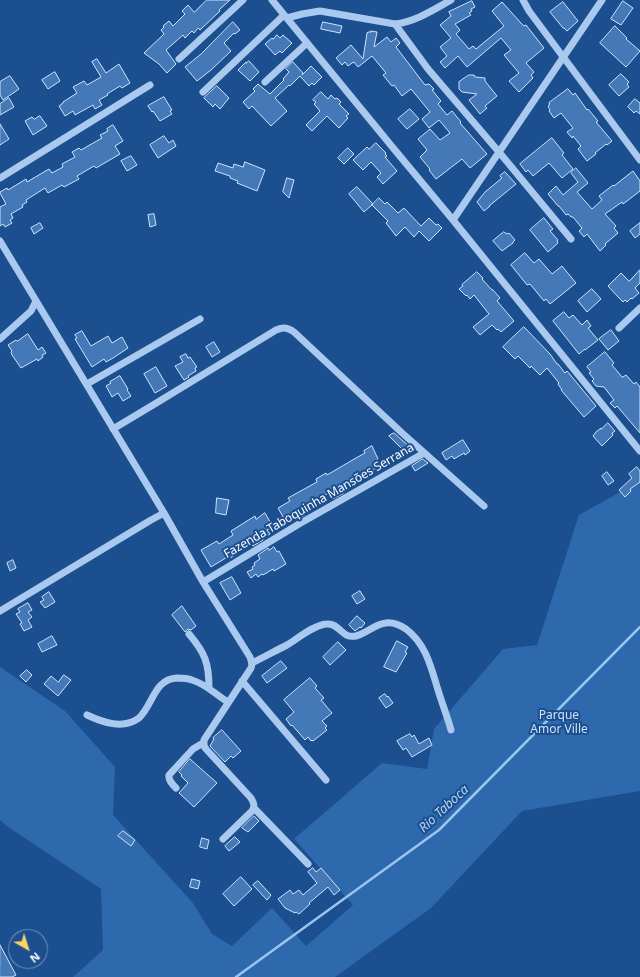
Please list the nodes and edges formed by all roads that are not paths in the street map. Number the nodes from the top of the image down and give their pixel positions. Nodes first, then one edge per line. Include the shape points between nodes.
1 (243, 0) edge
2 (272, 0) edge
3 (451, 0) edge
4 (523, 0) edge
5 (602, 0) edge
6 (286, 16) junction
7 (395, 24) junction
8 (307, 43) junction
9 (563, 57) junction
10 (178, 59) dead end
11 (265, 82) dead end
12 (150, 86) dead end
13 (203, 92) dead end
14 (499, 152) junction
15 (640, 160) edge
16 (0, 178) edge
17 (453, 220) junction
18 (571, 239) dead end
19 (0, 241) edge
20 (36, 301) junction
21 (640, 308) edge
22 (200, 318) dead end
23 (619, 328) dead end
24 (0, 338) edge
25 (86, 384) junction
26 (113, 429) junction
27 (640, 451) edge
28 (424, 453) junction
29 (484, 506) dead end
30 (164, 513) junction
31 (203, 582) junction
32 (0, 611) edge
33 (189, 634) dead end
34 (252, 663) junction
35 (242, 682) junction
36 (209, 688) junction
37 (228, 702) junction
38 (87, 715) dead end
39 (451, 730) dead end
40 (203, 743) junction
41 (326, 780) dead end
42 (176, 788) dead end
43 (254, 808) junction
44 (223, 839) dead end
45 (308, 864) dead end

1 - 10 street
2 - 6 street
3 - 7 street via 419,17
4 - 9 street
5 - 9 street
6 - 7 street via 320,11
6 - 8 street
6 - 13 street
7 - 14 street via 428,70
8 - 11 street
8 - 17 street
9 - 14 street
9 - 15 street
12 - 16 street
14 - 17 street
14 - 18 street
17 - 27 street
19 - 20 street
20 - 24 street via 31,311
20 - 25 street
21 - 23 street
22 - 25 street
25 - 26 street
26 - 28 street, Fazenda Taboquinha Mansões Serrana via 276,330 285,327 294,332
26 - 30 street
28 - 29 street
28 - 31 street, Fazenda Taboquinha Mansões Serrana
30 - 31 street
30 - 32 street
31 - 34 street
33 - 36 street via 203,653 207,664
34 - 35 street
34 - 39 street via 321,625 335,625 346,636 356,636 380,624 397,624 410,632 422,645
35 - 37 street
35 - 41 street
36 - 37 street
36 - 38 street via 191,679 172,678 160,686 146,709 132,722 115,724
37 - 40 street
40 - 42 street via 193,749 169,775 168,778
40 - 43 street via 252,798
43 - 44 street
43 - 45 street

